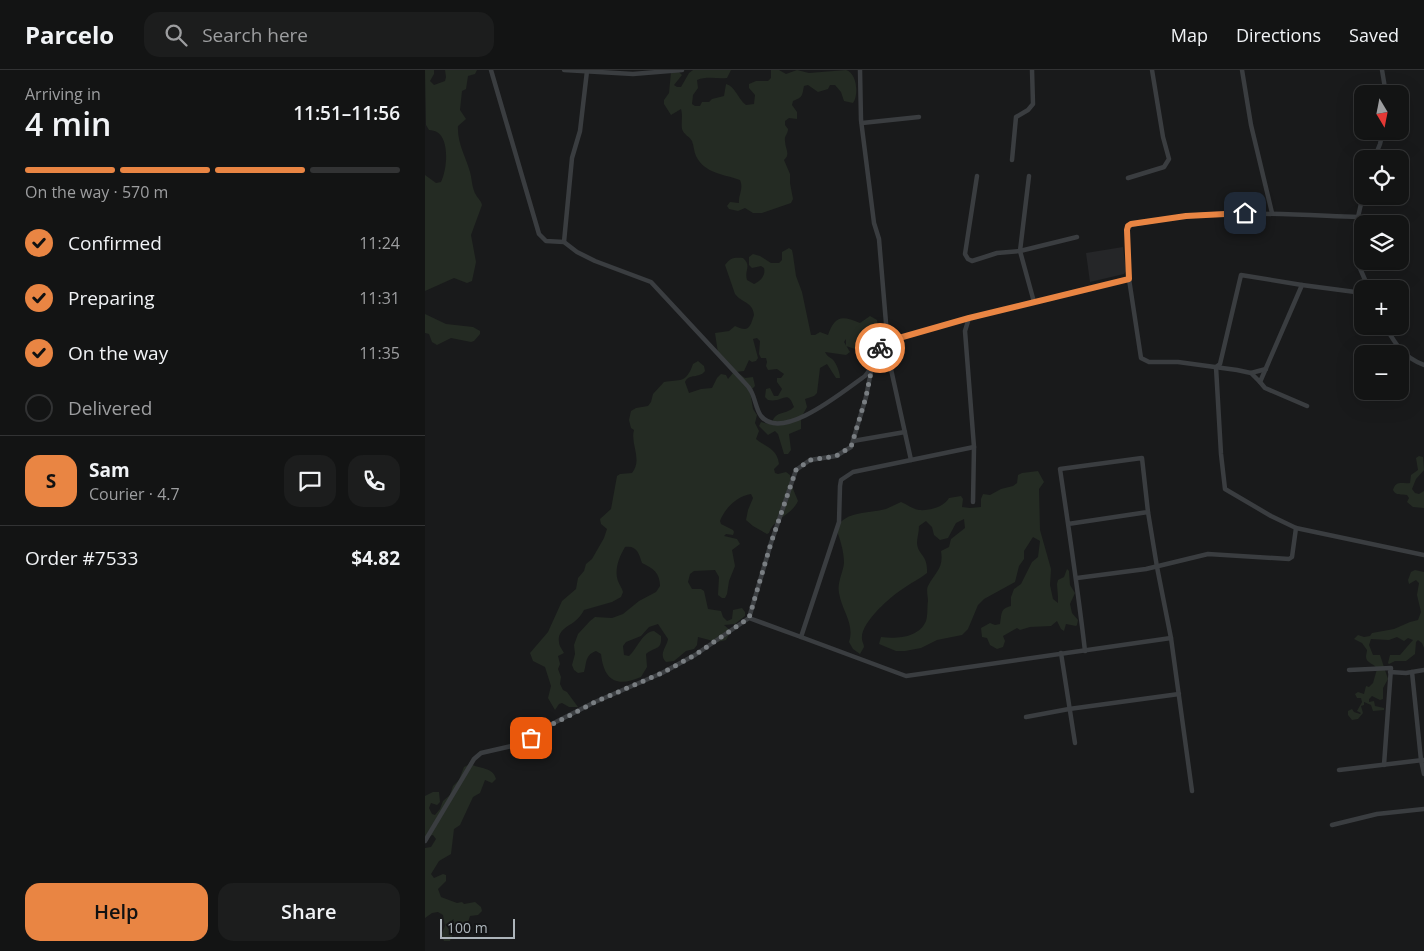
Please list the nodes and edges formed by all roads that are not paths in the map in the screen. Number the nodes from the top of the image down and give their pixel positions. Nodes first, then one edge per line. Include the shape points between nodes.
1 (491, 70) edge
2 (564, 70) edge
3 (587, 70) edge
4 (683, 70) edge
5 (860, 70) edge
6 (1032, 70) edge
7 (1152, 70) edge
8 (1242, 70) edge
9 (1382, 70) edge
10 (1384, 85) edge
11 (919, 117) dead end
12 (862, 123) junction
13 (1012, 160) dead end
14 (977, 176) dead end
15 (1029, 176) dead end
16 (1128, 178) dead end
17 (1272, 213) junction
18 (1354, 217) edge
19 (1077, 238) dead end
20 (564, 242) junction
21 (1020, 250) junction
22 (1129, 279) junction
23 (1302, 285) junction
24 (1354, 292) edge
25 (1034, 302) junction
26 (969, 318) junction
27 (1390, 335) edge
28 (885, 342) junction
29 (1424, 365) edge
30 (872, 367) junction
31 (1216, 367) junction
32 (1266, 369) junction
33 (1251, 373) junction
34 (1260, 382) junction
35 (1307, 406) dead end
36 (905, 432) junction
37 (853, 441) junction
38 (974, 447) junction
39 (911, 460) junction
40 (973, 502) dead end
41 (1148, 512) junction
42 (1068, 524) junction
43 (1297, 528) junction
44 (1424, 555) edge
45 (1157, 567) junction
46 (1077, 578) junction
47 (749, 618) junction
48 (801, 637) junction
49 (1171, 638) junction
50 (1085, 650) junction
51 (1061, 653) junction
52 (1349, 670) dead end
53 (1424, 670) edge
54 (1390, 672) junction
55 (1412, 672) junction
56 (1179, 694) junction
57 (1069, 709) junction
58 (1026, 718) dead end
59 (1075, 743) dead end
60 (1423, 760) edge
61 (1384, 765) junction
62 (1339, 770) dead end
63 (1424, 774) edge
64 (1192, 791) dead end
65 (1424, 809) edge
66 (1332, 825) dead end
67 (425, 841) edge

1 - 20 street via 539,234 546,241
2 - 3 street
3 - 4 street via 633,74
3 - 20 street via 580,131 572,158
5 - 12 street
6 - 13 street via 1033,104 1016,117
7 - 16 street via 1169,159 1164,167
8 - 17 street
9 - 10 street
11 - 12 street
12 - 28 street via 874,223 879,239
14 - 21 street via 966,257 972,261
15 - 21 street
17 - 18 street
17 - 22 street via 1186,216 1131,224 1127,230
19 - 21 street
20 - 30 street via 595,261 651,282 658,288 744,382 761,417 772,423 802,418 865,376
21 - 25 street
22 - 25 street
22 - 31 street via 1141,358 1149,362
23 - 24 street
23 - 31 street via 1241,275
23 - 32 street
25 - 26 street
26 - 28 street
26 - 38 street via 965,331
27 - 29 street via 1399,349
28 - 30 street via 879,348
28 - 36 street
30 - 37 street
31 - 33 street
31 - 43 street via 1225,489
32 - 33 street
32 - 34 street
33 - 34 street
34 - 35 street via 1265,388
36 - 37 street
36 - 39 street
37 - 47 street via 851,447 841,453 810,460 796,470
38 - 39 street
38 - 40 street
39 - 48 street via 853,472 841,480 839,522
41 - 42 street
41 - 42 street via 1142,458 1059,469
41 - 45 street
42 - 46 street
43 - 44 street
43 - 45 street via 1289,559 1208,554
45 - 46 street
45 - 49 street
46 - 50 street
47 - 48 street
47 - 67 street via 662,673 595,702 516,745 481,753
48 - 51 street via 906,676
49 - 50 street
49 - 56 street
50 - 51 street
51 - 57 street
52 - 54 street via 1391,668
53 - 55 street
54 - 55 street
54 - 61 street
55 - 60 street
56 - 57 street
56 - 64 street
57 - 58 street
57 - 59 street
60 - 61 street
60 - 63 street
61 - 62 street
65 - 66 street via 1377,814

